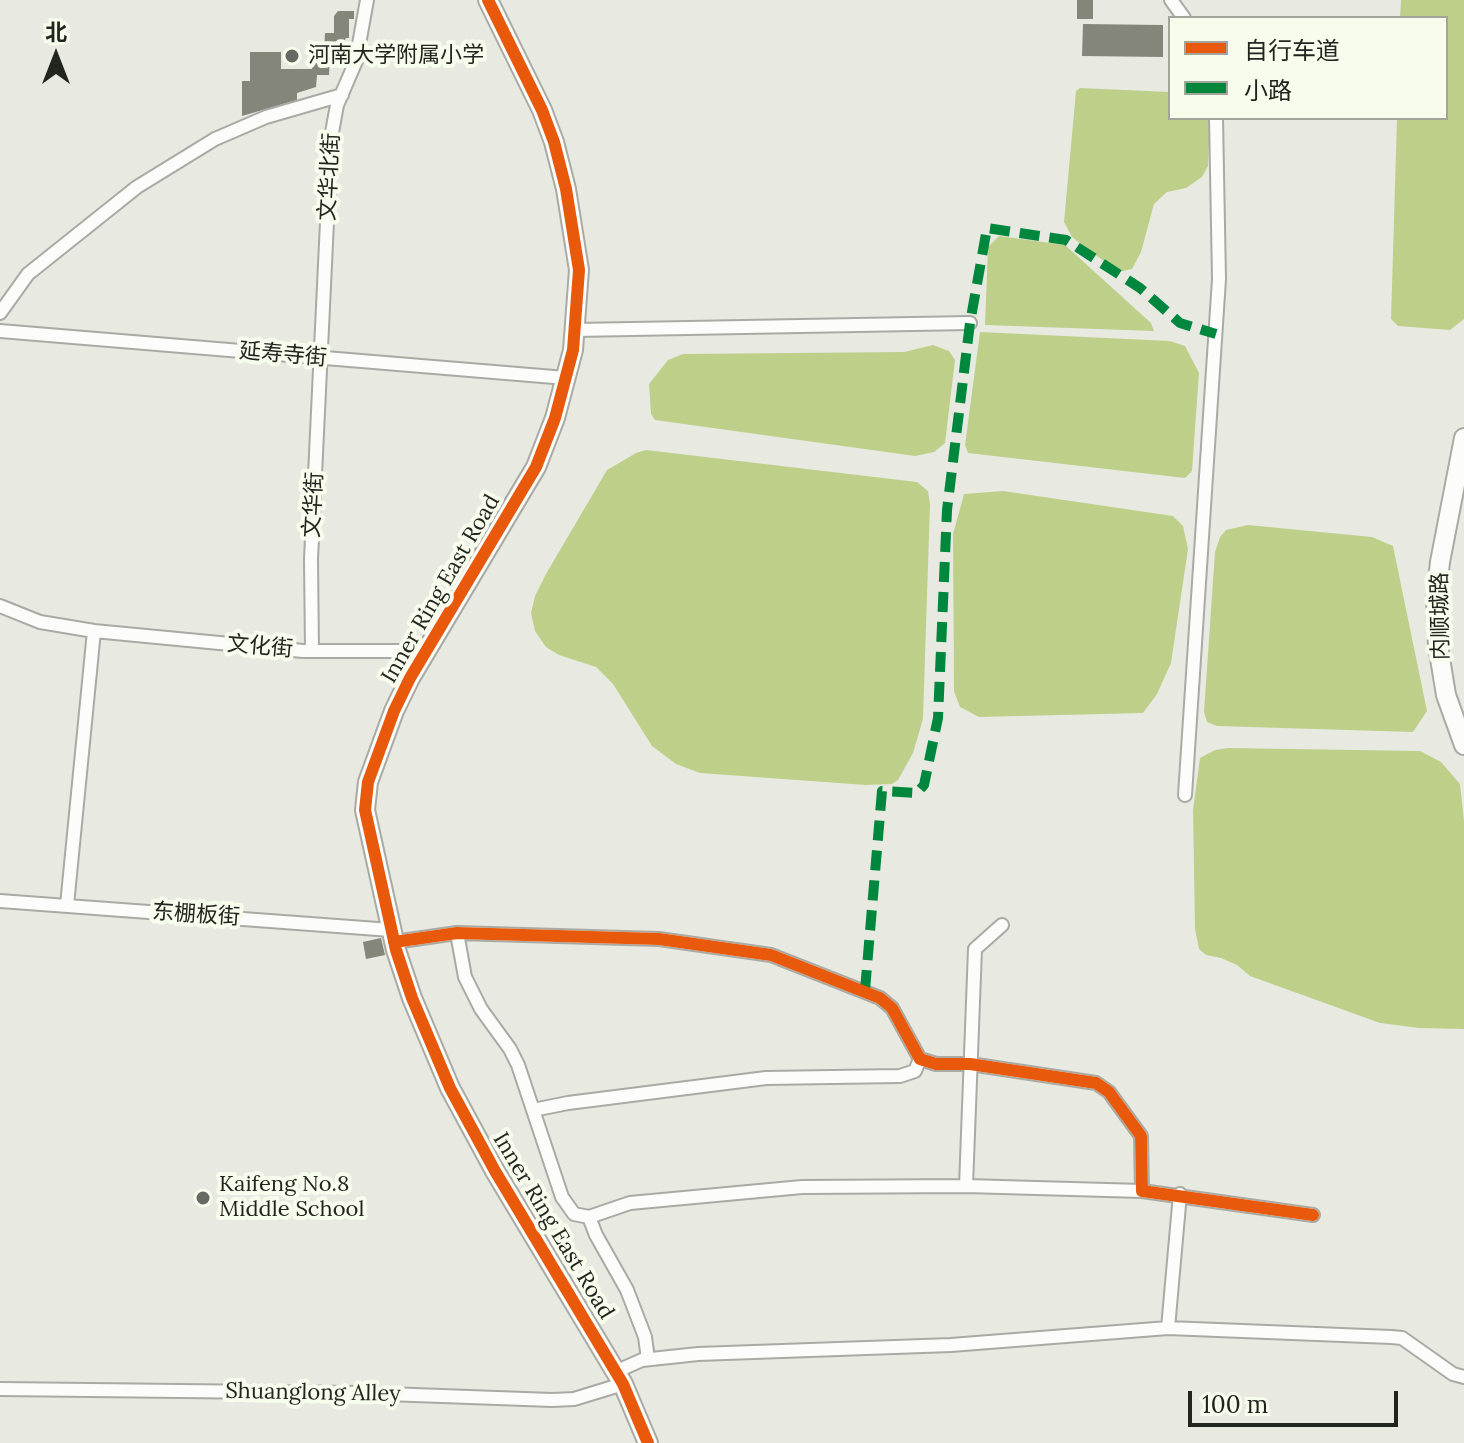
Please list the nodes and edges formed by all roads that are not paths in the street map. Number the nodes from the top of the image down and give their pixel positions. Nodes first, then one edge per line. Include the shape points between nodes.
1 (367, 0) edge
2 (488, 0) edge
3 (342, 95) junction
4 (1216, 120) edge
5 (0, 313) edge
6 (970, 323) dead end
7 (575, 330) junction
8 (0, 331) edge
9 (322, 359) junction
10 (566, 378) junction
11 (1464, 438) edge
12 (0, 606) edge
13 (94, 631) junction
14 (312, 651) junction
15 (426, 651) junction
16 (1464, 745) edge
17 (1185, 795) dead end
18 (0, 901) edge
19 (67, 905) junction
20 (1002, 925) dead end
21 (457, 933) junction
22 (392, 936) junction
23 (920, 1059) junction
24 (970, 1064) junction
25 (533, 1110) junction
26 (966, 1186) junction
27 (1142, 1191) junction
28 (1180, 1194) junction
29 (1313, 1215) dead end
30 (589, 1217) junction
31 (1168, 1328) junction
32 (648, 1359) junction
33 (1464, 1377) edge
34 (619, 1378) junction
35 (0, 1389) edge
36 (648, 1443) edge

1 - 3 street, 文华北街 via 356,61
2 - 7 street, Inner Ring East Road via 554,142 579,270
3 - 5 street via 266,117 215,139 137,187 28,274
3 - 9 street, 文华北街 via 331,138
4 - 17 street via 1218,292
6 - 7 street
7 - 10 street, Inner Ring East Road
8 - 9 street, 延寿寺街
9 - 10 street, 延寿寺街
9 - 14 street, 文华街 via 311,559
10 - 15 street, Inner Ring East Road via 536,467
11 - 16 street, 内顺城路 via 1436,599 1446,695
12 - 13 street, 文化街 via 40,622
13 - 14 street, 文化街
13 - 19 street
14 - 15 street, 文化街
15 - 22 street, Inner Ring East Road via 394,711 365,796 367,828
18 - 19 street, 东棚板街
19 - 22 street, 东棚板街
20 - 24 street via 975,949
21 - 22 street, 东棚板街
21 - 23 street, 东棚板街 via 659,939 771,955 880,998 892,1008
21 - 25 street via 465,977 510,1049
22 - 34 street, Inner Ring East Road via 450,1088
23 - 24 street
23 - 25 street via 915,1071 900,1076 766,1078
24 - 26 street
24 - 27 street via 1083,1079 1109,1092 1141,1136
25 - 30 street via 562,1197 574,1214
26 - 27 street
26 - 30 street via 725,1193 630,1203
27 - 28 street
28 - 29 street
28 - 31 street
30 - 32 street via 627,1290
31 - 32 street, Shuanglong Alley via 951,1345
31 - 33 street, Shuanglong Alley via 1402,1338
32 - 34 street, Shuanglong Alley
34 - 35 street, Shuanglong Alley via 574,1399 552,1400
34 - 36 street, Inner Ring East Road

